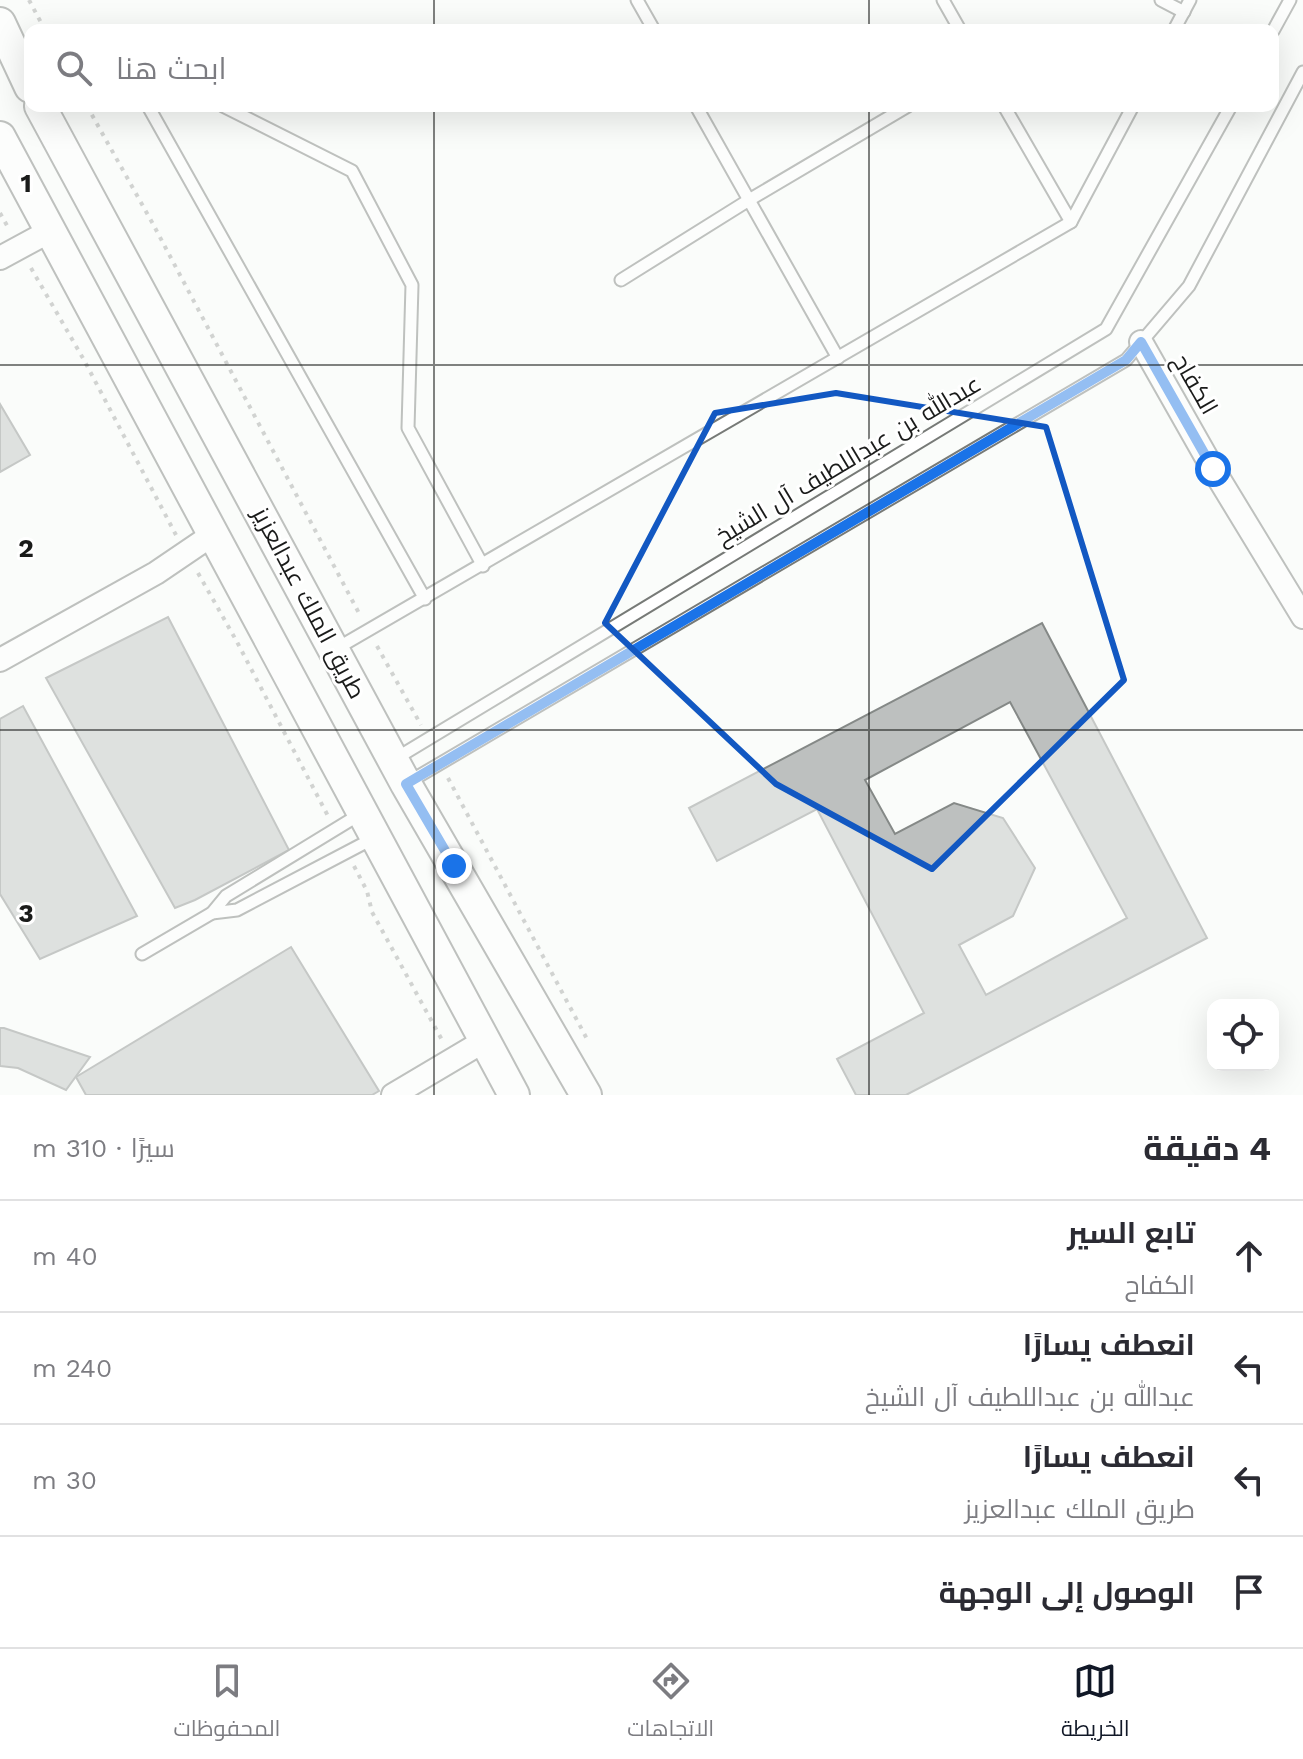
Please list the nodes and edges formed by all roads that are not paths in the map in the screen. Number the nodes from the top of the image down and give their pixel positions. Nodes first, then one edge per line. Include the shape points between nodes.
1 (943, 0) edge
2 (1161, 0) edge
3 (1190, 0) edge
4 (1290, 0) edge
5 (639, 1) edge
6 (1184, 12) junction
7 (0, 23) edge
8 (651, 24) edge
9 (957, 24) edge
10 (1177, 24) edge
11 (1277, 24) edge
12 (1303, 72) edge
13 (24, 74) edge
14 (43, 112) edge
15 (151, 112) edge
16 (235, 112) edge
17 (699, 112) edge
18 (898, 112) edge
19 (1007, 112) edge
20 (1130, 112) edge
21 (1228, 112) edge
22 (0, 137) edge
23 (749, 200) junction
24 (1071, 222) junction
25 (50, 231) junction
26 (0, 258) edge
27 (621, 280) dead end
28 (1141, 342) junction
29 (838, 358) junction
30 (212, 535) junction
31 (483, 566) junction
32 (425, 599) junction
33 (1303, 617) edge
34 (334, 651) junction
35 (0, 660) edge
36 (400, 772) junction
37 (369, 825) junction
38 (212, 913) junction
39 (142, 954) dead end
40 (484, 1041) junction
41 (393, 1095) edge
42 (514, 1095) edge
43 (586, 1095) edge

1 - 9 lane
2 - 6 lane
3 - 6 lane
4 - 11 lane
5 - 8 lane
6 - 10 lane
7 - 13 main road
12 - 28 lane via 1189,286
14 - 34 main road, طريق الملك عبدالعزيز
15 - 32 lane
16 - 31 lane via 352,171 412,285 408,428
17 - 23 lane
18 - 23 lane
19 - 24 lane
20 - 24 lane
21 - 36 lane, عبدالله بن عبداللطيف آل الشيخ via 1106,329
22 - 25 main road
23 - 27 lane
23 - 29 lane
24 - 29 lane
25 - 26 street
25 - 30 main road
28 - 33 street, الكفاح
28 - 36 lane via 1126,360
29 - 31 lane
30 - 35 street via 156,573
30 - 37 main road
31 - 32 lane
32 - 34 lane
34 - 36 main road, طريق الملك عبدالعزيز
36 - 43 main road, طريق الملك عبدالعزيز
37 - 38 lane via 226,896
37 - 38 lane via 237,910
37 - 40 main road
38 - 39 lane
40 - 41 street
40 - 42 main road

